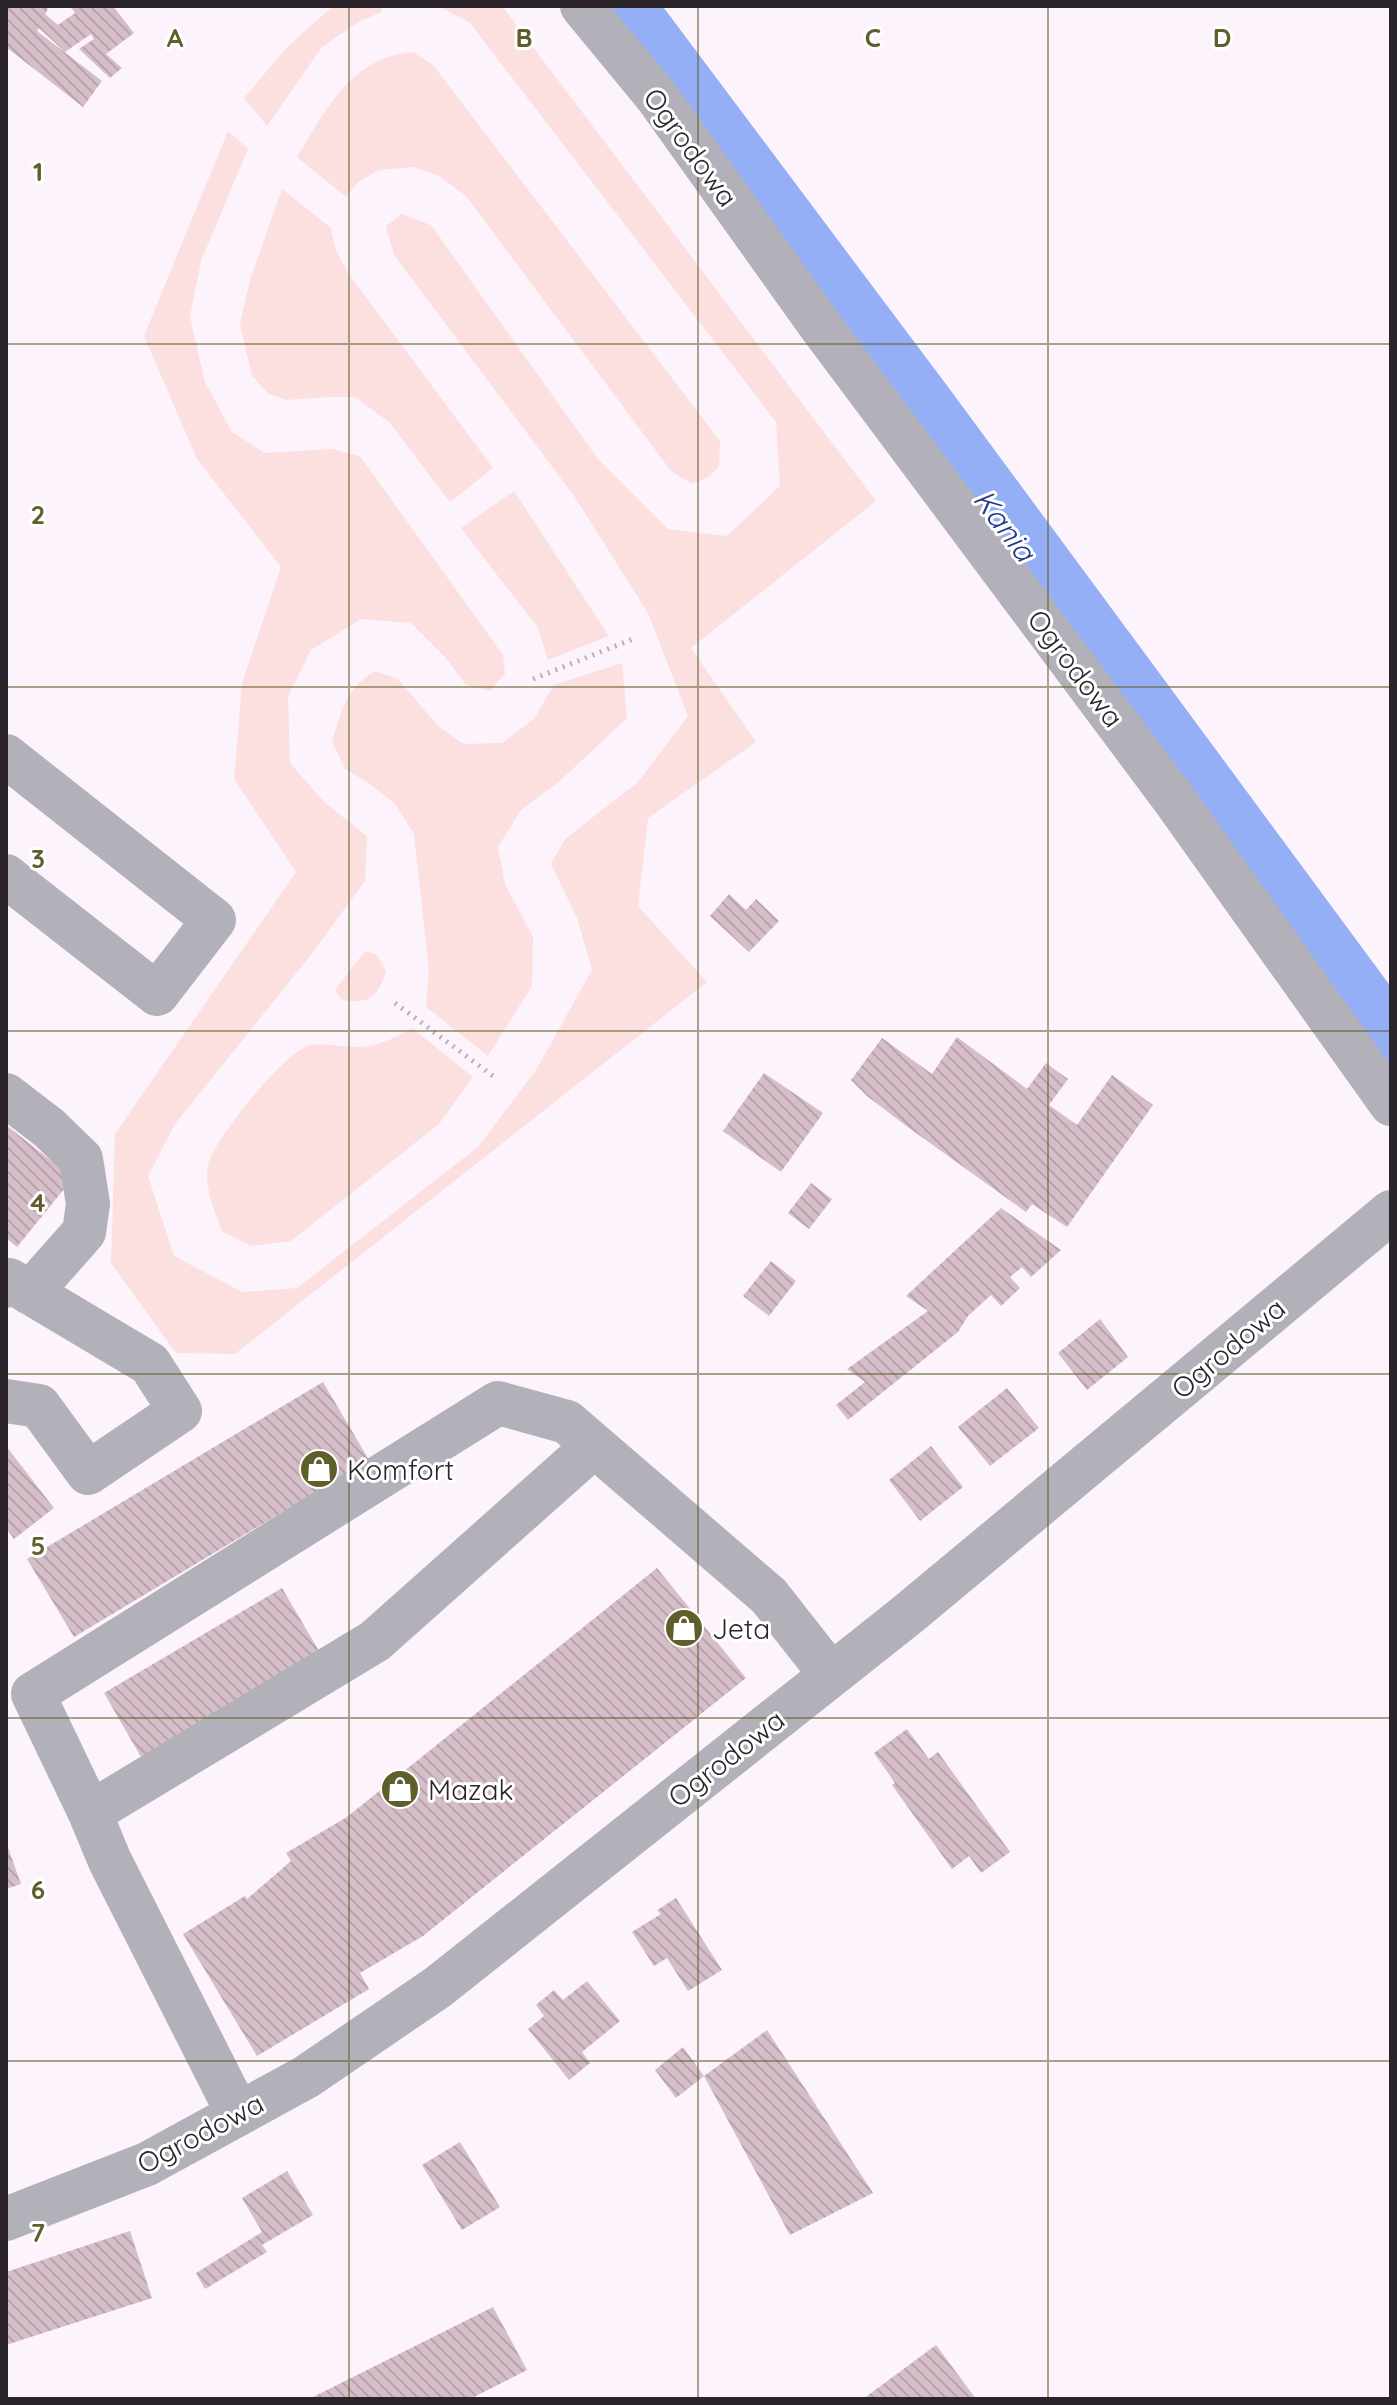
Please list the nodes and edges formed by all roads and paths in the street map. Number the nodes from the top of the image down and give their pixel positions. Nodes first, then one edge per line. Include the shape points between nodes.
1 (582, 6) edge
2 (633, 639) dead end
3 (533, 679) dead end
4 (6, 756) edge
5 (6, 876) edge
6 (395, 1003) dead end
7 (497, 1079) dead end
8 (6, 1095) edge
9 (1391, 1104) edge
10 (1391, 1212) edge
11 (18, 1289) edge
12 (6, 1401) edge
13 (594, 1446) junction
14 (831, 1675) junction
15 (90, 1813) junction
16 (238, 2114) junction
17 (6, 2219) edge

1 - 9 street, Ogrodowa via 657,97 819,324 1173,798
2 - 3 path
4 - 5 street via 214,920 157,994
6 - 7 path
8 - 11 street via 81,1159 88,1204 84,1232
10 - 14 street, Ogrodowa
11 - 12 street via 150,1364 180,1411 88,1473 39,1406
13 - 14 street via 769,1596
13 - 15 street via 375,1641
13 - 15 street via 567,1422 498,1403 33,1694
14 - 16 street, Ogrodowa via 438,1987 306,2077
15 - 16 street
16 - 17 street, Ogrodowa via 147,2164

